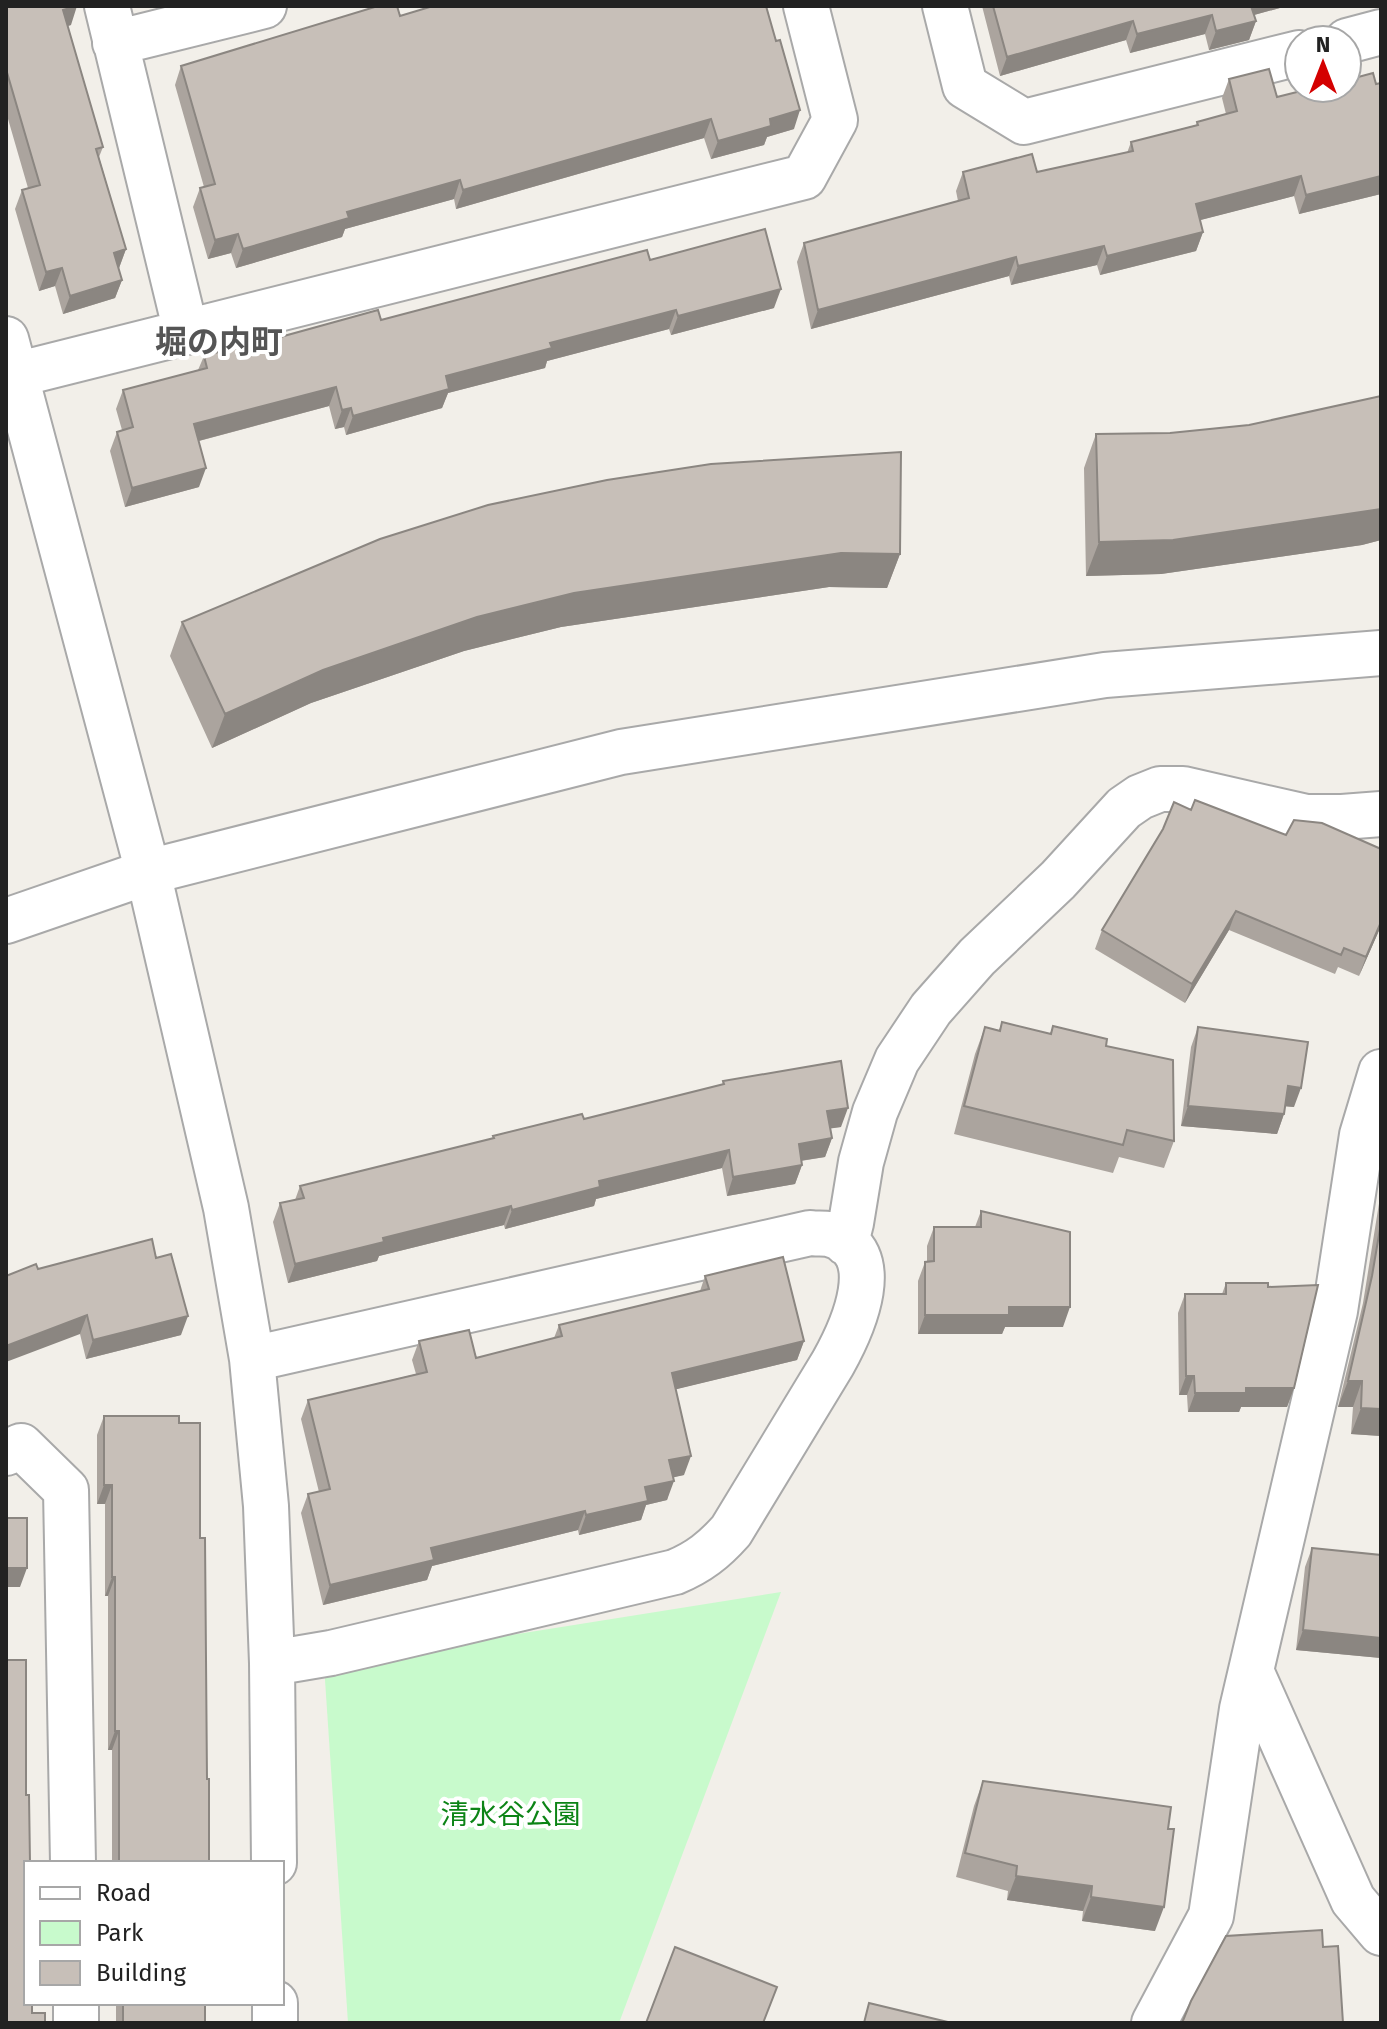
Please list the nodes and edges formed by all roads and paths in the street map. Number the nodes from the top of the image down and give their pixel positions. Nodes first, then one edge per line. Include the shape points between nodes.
1 (264, 6) edge
2 (806, 6) edge
3 (945, 6) edge
4 (111, 24) edge
5 (1283, 57) edge
6 (186, 332) junction
7 (10, 357) edge
8 (1381, 653) edge
9 (1381, 814) edge
10 (148, 872) junction
11 (6, 921) edge
12 (1381, 1072) edge
13 (846, 1243) junction
14 (252, 1359) junction
15 (6, 1453) edge
16 (272, 1663) junction
17 (1251, 1671) junction
18 (73, 1861) edge
19 (274, 1861) edge
20 (1381, 1933) edge
21 (1154, 2023) edge

1 - 4 street
2 - 6 street via 835,120 804,177
3 - 5 street via 965,86 1024,122
4 - 6 street
6 - 7 street
7 - 10 street
8 - 10 street via 1105,675 621,752
9 - 13 street via 1306,817 1183,789 1160,789 1124,808 940,998 897,1060 861,1162
10 - 11 street
10 - 14 street via 226,1208
12 - 17 street via 1362,1135 1335,1311
13 - 14 street via 829,1234 810,1233
13 - 16 street via 858,1256 863,1274 848,1337 731,1531 697,1563
14 - 16 street via 266,1506
15 - 18 street via 21,1446 66,1490
16 - 19 street
17 - 20 street via 1353,1900
17 - 21 street via 1211,1916

